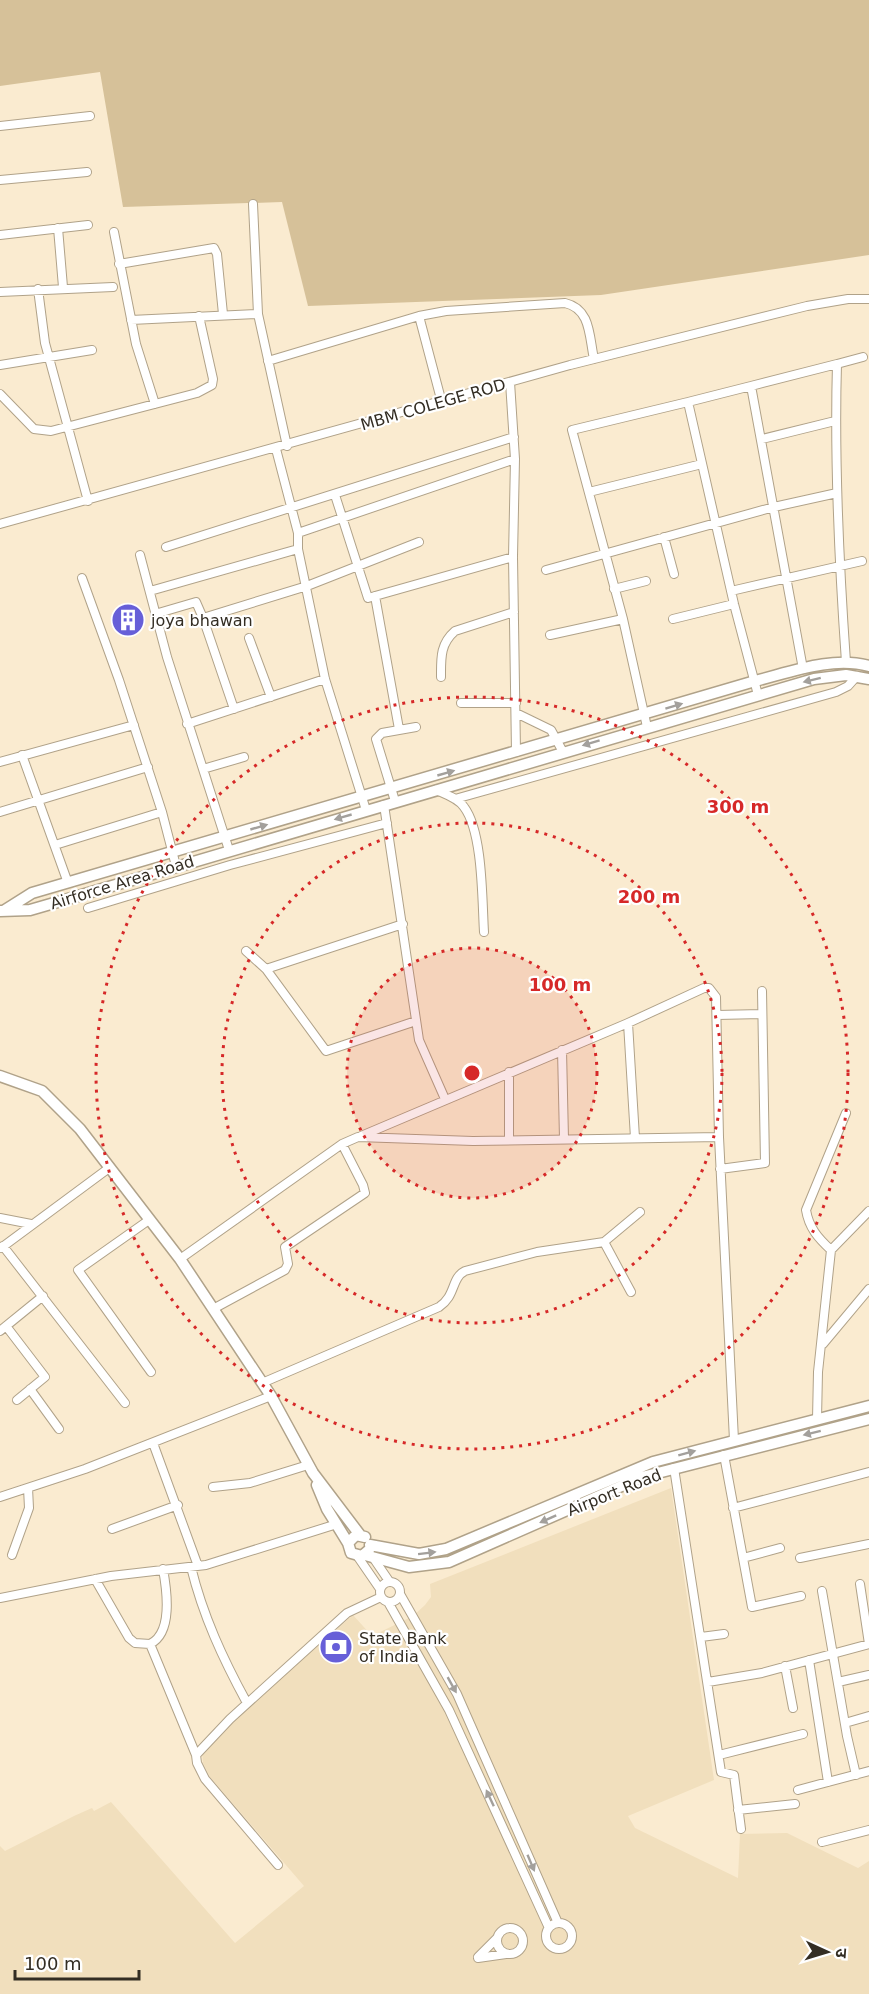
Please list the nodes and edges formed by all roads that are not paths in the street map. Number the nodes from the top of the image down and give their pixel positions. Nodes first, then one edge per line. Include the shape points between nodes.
1 (90, 116) dead end
2 (0, 126) edge
3 (87, 172) dead end
4 (0, 180) edge
5 (253, 204) dead end
6 (88, 225) dead end
7 (58, 228) junction
8 (114, 232) dead end
9 (0, 235) edge
10 (119, 264) junction
11 (112, 286) dead end
12 (63, 287) junction
13 (38, 289) junction
14 (0, 292) edge
15 (869, 299) edge
16 (223, 314) junction
17 (258, 314) junction
18 (199, 316) junction
19 (419, 316) junction
20 (131, 320) junction
21 (92, 350) dead end
22 (48, 356) junction
23 (863, 357) dead end
24 (594, 359) junction
25 (268, 361) junction
26 (837, 364) junction
27 (0, 365) edge
28 (510, 382) junction
29 (751, 386) junction
30 (0, 394) edge
31 (688, 402) junction
32 (442, 403) junction
33 (154, 404) junction
34 (836, 421) junction
35 (68, 428) junction
36 (514, 437) junction
37 (762, 439) junction
38 (287, 446) junction
39 (276, 449) junction
40 (515, 459) junction
41 (702, 464) junction
42 (589, 492) junction
43 (837, 493) junction
44 (335, 495) junction
45 (88, 501) junction
46 (774, 507) junction
47 (292, 509) junction
48 (341, 520) junction
49 (0, 524) edge
50 (716, 524) junction
51 (298, 533) junction
52 (664, 537) junction
53 (418, 542) dead end
54 (166, 547) dead end
55 (298, 549) junction
56 (604, 553) junction
57 (140, 555) dead end
58 (513, 557) junction
59 (862, 561) dead end
60 (839, 565) junction
61 (357, 566) junction
62 (546, 570) dead end
63 (674, 574) dead end
64 (787, 576) junction
65 (82, 578) dead end
66 (646, 581) dead end
67 (307, 586) junction
68 (614, 589) junction
69 (150, 591) junction
70 (731, 591) junction
71 (375, 596) junction
72 (734, 604) junction
73 (514, 612) junction
74 (155, 614) junction
75 (202, 618) junction
76 (623, 619) junction
77 (673, 619) dead end
78 (550, 635) dead end
79 (249, 638) dead end
80 (846, 662) junction
81 (869, 666) edge
82 (803, 669) junction
83 (441, 677) dead end
84 (863, 677) edge
85 (326, 678) junction
86 (755, 681) junction
87 (758, 695) junction
88 (272, 697) junction
89 (461, 703) dead end
90 (516, 703) junction
91 (724, 705) junction
92 (234, 708) junction
93 (516, 713) junction
94 (643, 715) junction
95 (728, 721) junction
96 (187, 724) junction
97 (134, 725) junction
98 (416, 726) dead end
99 (647, 727) junction
100 (399, 729) junction
101 (558, 740) junction
102 (516, 752) junction
103 (563, 752) junction
104 (22, 755) junction
105 (244, 757) dead end
106 (0, 762) edge
107 (147, 767) junction
108 (203, 769) junction
109 (391, 789) junction
110 (435, 789) junction
111 (360, 798) junction
112 (455, 799) junction
113 (38, 801) junction
114 (395, 801) junction
115 (384, 805) junction
116 (366, 810) junction
117 (0, 812) edge
118 (162, 812) junction
119 (387, 823) junction
120 (225, 837) junction
121 (55, 845) junction
122 (228, 850) junction
123 (171, 853) junction
124 (230, 865) junction
125 (176, 866) junction
126 (68, 883) junction
127 (88, 908) dead end
128 (2, 910) edge
129 (403, 924) junction
130 (484, 932) dead end
131 (246, 951) dead end
132 (266, 969) junction
133 (762, 991) dead end
134 (762, 1014) junction
135 (717, 1016) junction
136 (416, 1021) junction
137 (628, 1023) junction
138 (562, 1050) junction
139 (509, 1072) junction
140 (0, 1076) edge
141 (445, 1099) junction
142 (846, 1113) dead end
143 (358, 1137) junction
144 (719, 1137) junction
145 (635, 1138) junction
146 (564, 1139) junction
147 (509, 1140) junction
148 (342, 1144) junction
149 (109, 1168) junction
150 (720, 1169) junction
151 (869, 1211) edge
152 (640, 1212) dead end
153 (0, 1218) edge
154 (149, 1220) junction
155 (31, 1224) junction
156 (604, 1242) junction
157 (2, 1247) edge
158 (831, 1250) junction
159 (180, 1259) junction
160 (869, 1289) edge
161 (632, 1292) dead end
162 (43, 1296) junction
163 (213, 1309) junction
164 (3, 1328) edge
165 (823, 1344) junction
166 (152, 1372) dead end
167 (262, 1383) junction
168 (30, 1389) junction
169 (271, 1396) junction
170 (16, 1400) dead end
171 (125, 1403) dead end
172 (869, 1406) edge
173 (817, 1419) junction
174 (869, 1419) edge
175 (59, 1429) dead end
176 (734, 1440) junction
177 (153, 1443) junction
178 (724, 1455) junction
179 (674, 1468) junction
180 (311, 1469) junction
181 (869, 1472) edge
182 (213, 1487) dead end
183 (28, 1488) junction
184 (0, 1497) edge
185 (178, 1505) junction
186 (733, 1508) junction
187 (337, 1524) junction
188 (112, 1529) dead end
189 (360, 1535) junction
190 (348, 1543) junction
191 (869, 1544) edge
192 (780, 1548) dead end
193 (367, 1554) junction
194 (12, 1555) dead end
195 (743, 1558) junction
196 (800, 1558) dead end
197 (195, 1566) junction
198 (163, 1569) junction
199 (95, 1579) junction
200 (389, 1581) junction
201 (860, 1584) dead end
202 (822, 1591) dead end
203 (400, 1594) junction
204 (383, 1596) junction
205 (801, 1596) dead end
206 (0, 1598) edge
207 (724, 1634) dead end
208 (701, 1637) junction
209 (150, 1644) junction
210 (869, 1644) edge
211 (834, 1652) junction
212 (809, 1660) junction
213 (785, 1666) junction
214 (869, 1675) edge
215 (708, 1682) junction
216 (838, 1682) junction
217 (247, 1703) junction
218 (793, 1708) dead end
219 (869, 1716) edge
220 (845, 1723) junction
221 (803, 1734) dead end
222 (196, 1755) junction
223 (719, 1755) junction
224 (869, 1771) edge
225 (856, 1775) junction
226 (828, 1782) junction
227 (798, 1790) dead end
228 (795, 1804) dead end
229 (738, 1810) junction
230 (741, 1829) dead end
231 (869, 1830) edge
232 (822, 1842) dead end
233 (278, 1865) dead end
234 (558, 1923) junction
235 (549, 1928) junction
236 (497, 1938) junction
237 (507, 1954) junction

1 - 2 street
3 - 4 street
5 - 17 street
6 - 7 street
7 - 9 street
7 - 12 street
8 - 10 street
10 - 16 street via 214,248 218,254
10 - 20 street
11 - 12 street
12 - 13 street
13 - 14 street
13 - 22 street
15 - 24 street, MBM COLEGE ROD via 807,306
16 - 17 street
16 - 18 street
17 - 25 street
18 - 20 street
18 - 33 street via 213,370 212,385
19 - 24 street via 565,303 577,306 585,314
19 - 25 street
19 - 32 street
20 - 33 street
21 - 22 street
22 - 27 street
22 - 35 street
23 - 26 street
24 - 28 street, MBM COLEGE ROD
25 - 38 street
26 - 29 street
26 - 34 street
28 - 32 street, MBM COLEGE ROD
28 - 36 street
29 - 31 street
29 - 37 street
30 - 35 street via 34,429
31 - 41 street
31 - 42 street via 572,430
32 - 38 street, MBM COLEGE ROD
33 - 35 street
34 - 37 street
34 - 43 street
35 - 45 street
36 - 40 street
36 - 44 street
37 - 46 street
38 - 39 street, MBM COLEGE ROD
39 - 45 street, MBM COLEGE ROD
39 - 47 street
40 - 48 street
40 - 58 street
41 - 42 street
41 - 50 street
42 - 56 street
43 - 46 street
43 - 60 street
44 - 47 street
44 - 48 street
45 - 49 street, MBM COLEGE ROD
46 - 50 street
46 - 64 street
47 - 51 street
47 - 54 street
48 - 51 street
48 - 61 street
50 - 52 street
50 - 70 street
51 - 55 street
52 - 56 street
52 - 63 street
53 - 61 street
55 - 67 street
55 - 69 street
56 - 62 street
56 - 68 street
57 - 69 street
58 - 71 street
58 - 73 street
59 - 60 street
60 - 64 street
60 - 80 street
61 - 67 street
61 - 71 street via 368,598
64 - 70 street
64 - 82 street
65 - 97 street
66 - 68 street
67 - 75 street
67 - 85 street
68 - 76 street
69 - 74 street
70 - 72 street
71 - 100 street
72 - 77 street
72 - 86 street
73 - 83 street via 448,636 441,649
73 - 90 street
74 - 75 street via 196,602
74 - 96 street
75 - 92 street
76 - 78 street
76 - 94 street
79 - 88 street
80 - 81 street
80 - 82 street
81 - 84 street
82 - 86 street
84 -> 87 street, Airforce Area Road via 814,679
84 - 95 street via 836,692
85 - 88 street
85 - 111 street
86 - 87 street
94 -> 86 street
87 - 91 street, Airforce Area Road
88 - 92 street
89 - 90 street
90 - 93 street
91 - 95 street
91 - 99 street, Airforce Area Road
92 - 96 street
93 - 101 street via 546,726
93 - 102 street
94 - 99 street
94 - 101 street
95 - 112 street
96 - 108 street
97 - 104 street
97 - 107 street
98 - 100 street
99 -> 103 street, Airforce Area Road
100 - 109 street via 382,733 376,739
101 - 102 street
101 - 103 street
109 -> 102 street
103 - 110 street, Airforce Area Road
104 - 106 street
104 - 113 street
105 - 108 street
107 - 113 street
107 - 118 street
108 - 120 street
109 - 111 street
109 - 114 street
110 - 112 street
110 - 114 street, Airforce Area Road
111 - 116 street
120 -> 111 street
112 - 130 street via 468,814 478,848
113 - 117 street
113 - 121 street
114 - 115 street, Airforce Area Road
115 - 116 street, Airforce Area Road
115 - 119 street
116 -> 122 street, Airforce Area Road
118 - 121 street
118 - 123 street
119 - 124 street
119 - 129 street
120 - 122 street
120 - 123 street
121 - 126 street
122 - 124 street
122 - 125 street, Airforce Area Road
123 - 125 street
123 - 126 street
124 - 127 street
125 - 128 street, Airforce Area Road via 30,909
126 - 128 street via 32,893
129 - 132 street
129 - 136 street
131 - 132 street
132 - 136 street via 326,1051
133 - 134 street
134 - 135 street
134 - 150 street via 765,1163
135 - 137 street via 714,991 704,988
135 - 144 street
136 - 141 street via 419,1040
137 - 138 street
137 - 145 street
138 - 139 street
138 - 146 street
139 - 141 street
139 - 147 street
140 - 149 street via 42,1091 55,1101
141 - 143 street
142 - 158 street via 806,1210 817,1237
143 - 147 street
143 - 148 street
144 - 145 street
144 - 150 street
145 - 146 street
146 - 147 street
148 - 159 street
148 - 163 street via 365,1193 285,1247 285,1270
149 - 154 street
149 - 155 street
150 - 176 street
151 - 158 street
152 - 156 street
153 - 155 street
154 - 159 street
154 - 166 street via 78,1270
155 - 157 street
156 - 161 street
156 - 167 street via 537,1252 465,1271 456,1278 452,1295 439,1307
157 - 162 street
158 - 165 street
159 - 163 street
160 - 165 street
162 - 164 street
162 - 171 street
163 - 167 street
164 - 168 street via 45,1377
165 - 173 street
167 - 169 street
168 - 170 street
168 - 175 street
169 - 177 street
169 - 180 street
172 - 173 street, Airport Road
173 - 176 street, Airport Road
174 -> 178 street, Airport Road
193 -> 176 street, Airport Road via 419,1554 446,1549 653,1462
177 - 183 street
177 - 185 street
178 - 179 street, Airport Road
178 - 186 street
179 -> 193 street, Airport Road via 642,1477 449,1562 409,1567
179 - 208 street
180 - 182 street
180 - 187 street
180 - 189 street
181 - 186 street
183 - 184 street
183 - 194 street via 29,1508
185 - 188 street
185 - 197 street
186 - 195 street
187 - 190 street
187 - 197 street
189 - 190 street
189 - 193 street via 367,1538
190 - 193 street via 351,1554
191 - 196 street
192 - 195 street
193 - 200 street
193 - 204 street
195 - 205 street via 752,1607
197 - 198 street
197 - 217 street via 199,1600 217,1647
198 - 199 street
198 - 209 street via 163,1632
199 - 206 street
199 - 209 street via 129,1638 135,1644
200 - 203 street via 399,1586
200 - 204 street
201 - 210 street
202 - 211 street
203 - 204 street via 396,1600
203 -> 234 street via 457,1694
204 - 217 street via 347,1613
235 -> 204 street via 449,1710
207 - 208 street
208 - 215 street
209 - 222 street
210 - 211 street
211 - 212 street
211 - 216 street
212 - 213 street
212 - 226 street
213 - 215 street
213 - 218 street
214 - 216 street
215 - 223 street
216 - 220 street
217 - 222 street
219 - 220 street
220 - 225 street
221 - 223 street
222 - 233 street via 205,1779
223 - 229 street via 721,1772 734,1775
224 - 225 street
225 - 226 street
226 - 227 street
228 - 229 street
229 - 230 street
231 - 232 street
234 - 235 street
234 - 235 street via 567,1925 572,1934 566,1947 556,1948 548,1942
236 - 237 street via 499,1948
236 - 237 street via 478,1958
236 - 237 street via 509,1928 521,1935 520,1950

